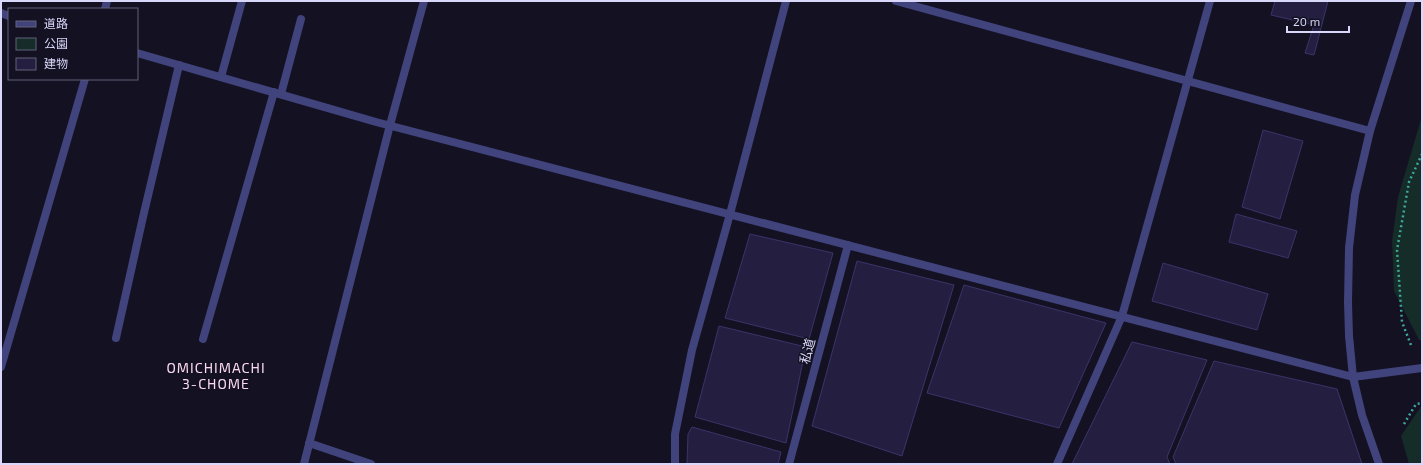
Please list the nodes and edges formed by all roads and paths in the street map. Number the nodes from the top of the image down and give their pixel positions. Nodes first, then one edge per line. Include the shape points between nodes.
1 (242, 1) edge
2 (424, 1) edge
3 (786, 1) edge
4 (896, 1) edge
5 (1210, 1) edge
6 (1411, 1) edge
7 (301, 19) dead end
8 (138, 53) edge
9 (179, 65) junction
10 (221, 77) junction
11 (85, 80) edge
12 (1188, 82) junction
13 (278, 93) junction
14 (390, 125) junction
15 (1370, 131) junction
16 (1422, 154) edge
17 (730, 214) junction
18 (848, 245) junction
19 (1122, 316) junction
20 (116, 338) dead end
21 (203, 339) dead end
22 (1411, 345) dead end
23 (1, 367) edge
24 (1422, 368) edge
25 (1353, 377) junction
26 (1422, 403) edge
27 (1404, 424) dead end
28 (309, 443) junction
29 (304, 464) edge
30 (371, 464) edge
31 (675, 464) edge
32 (790, 464) edge
33 (1057, 464) edge
34 (1378, 464) edge

1 - 10 street
2 - 14 street
3 - 17 street
4 - 12 street
5 - 12 street
6 - 15 street
7 - 13 street
8 - 9 street
9 - 10 street
9 - 20 street
10 - 13 street
11 - 23 street
12 - 15 street
12 - 19 street
13 - 14 street
13 - 21 street
14 - 17 street
14 - 28 street
15 - 25 street via 1355,195 1349,248 1348,302
16 - 22 path via 1409,182 1397,250 1402,322
17 - 18 street
17 - 31 street via 692,350 675,434
18 - 19 street
18 - 32 street, 私道
19 - 25 street
19 - 33 street
24 - 25 street
25 - 34 street
26 - 27 path via 1416,404
28 - 29 street
28 - 30 street

